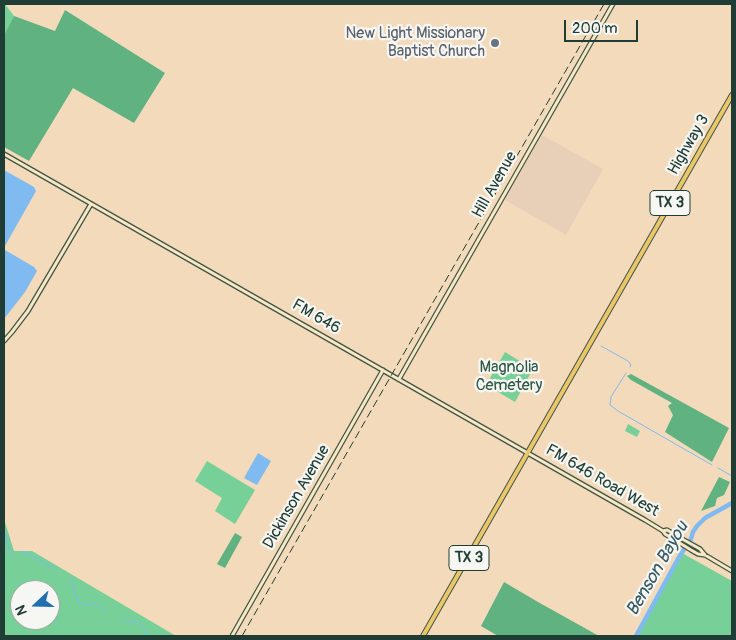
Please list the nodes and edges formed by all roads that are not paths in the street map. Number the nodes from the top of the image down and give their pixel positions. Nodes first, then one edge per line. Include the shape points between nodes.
1 (613, 4) edge
2 (732, 95) edge
3 (4, 154) edge
4 (91, 204) junction
5 (4, 341) edge
6 (383, 370) junction
7 (399, 379) junction
8 (528, 453) junction
9 (663, 531) junction
10 (705, 555) junction
11 (732, 571) edge
12 (232, 636) edge
13 (423, 636) edge

1 - 7 main road, Hill Avenue
2 - 8 main road, Highway 3 / TX 3
3 - 4 main road, FM 646
4 - 5 main road via 28,310
4 - 6 main road, FM 646 / FM 646
6 - 7 main road, FM 646 / FM 646
6 - 12 main road, Dickinson Avenue
7 - 8 main road, FM 646 / FM 646
8 - 9 main road, FM 646 Road West / FM 646
8 - 13 main road, TX 3
9 - 10 main road, FM 646 Road West via 682,545
9 - 10 main road, FM 646 Road West / FM 646 via 667,530
10 - 11 main road, FM 646 Road West / FM 646

